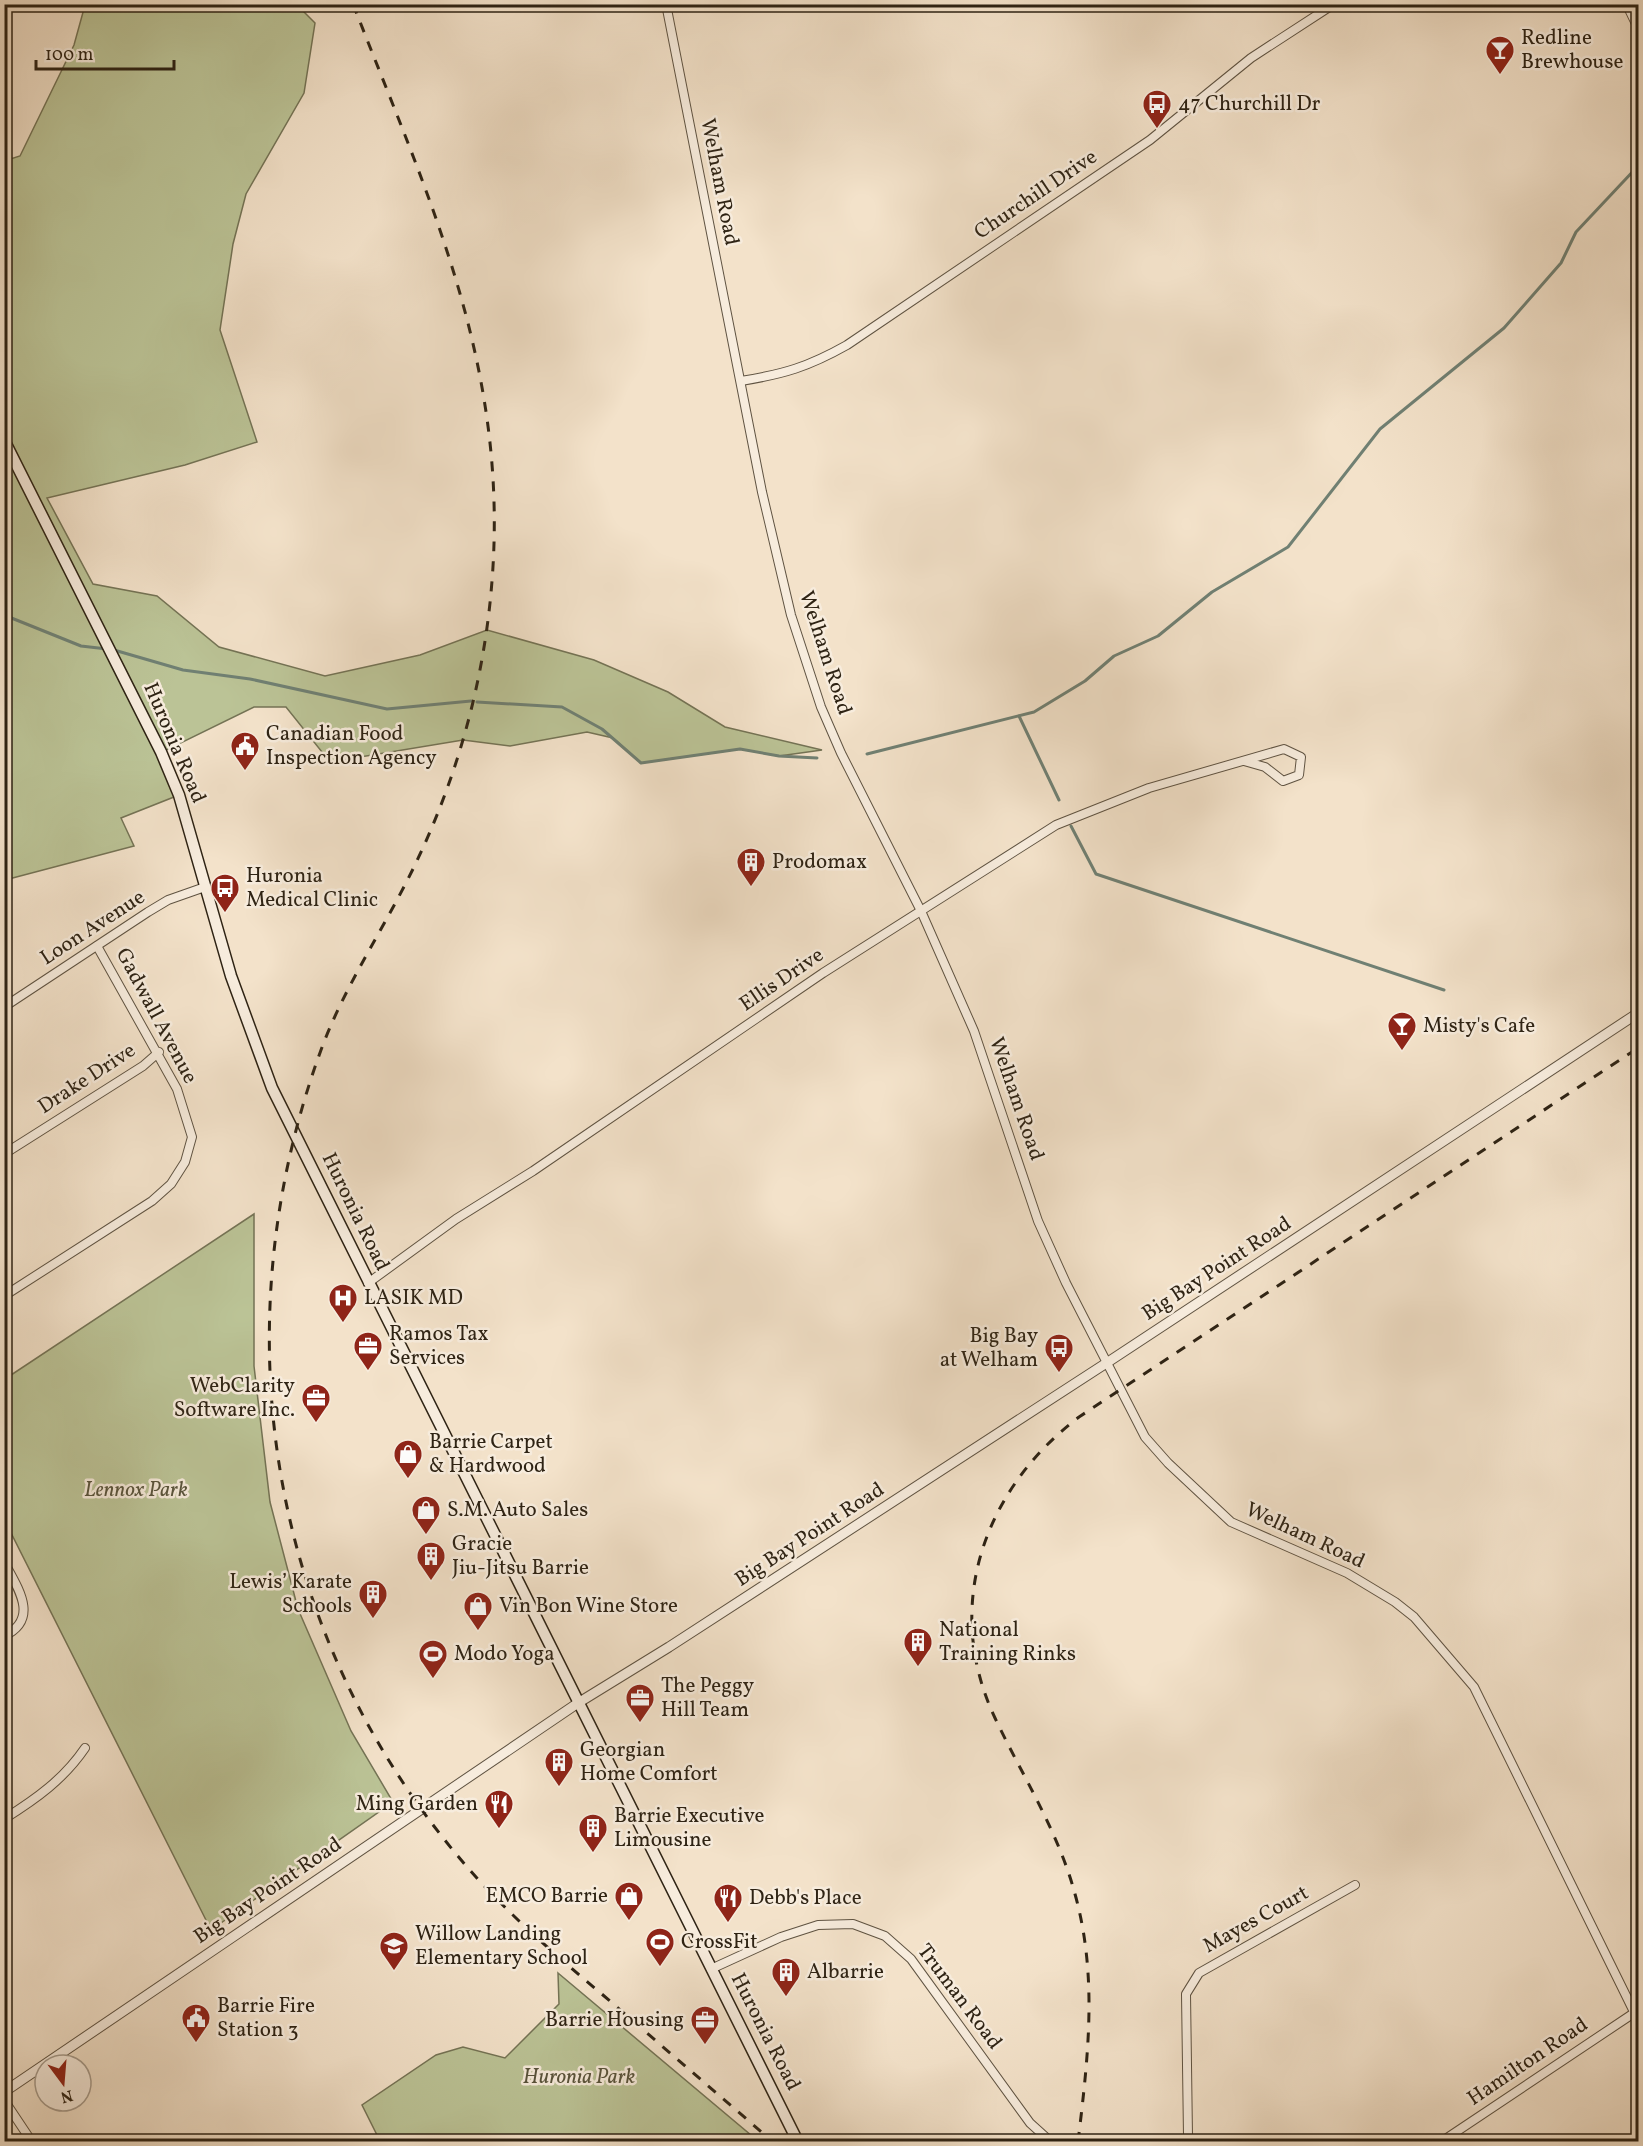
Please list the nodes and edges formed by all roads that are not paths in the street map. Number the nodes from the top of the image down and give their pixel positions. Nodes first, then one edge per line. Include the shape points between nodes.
1 (666, 4) edge
2 (1334, 4) edge
3 (1627, 4) edge
4 (1638, 27) edge
5 (741, 381) junction
6 (4, 440) edge
7 (1244, 761) junction
8 (206, 887) junction
9 (921, 911) junction
10 (97, 946) junction
11 (4, 1007) edge
12 (1638, 1013) edge
13 (159, 1052) junction
14 (4, 1154) edge
15 (368, 1283) junction
16 (4, 1296) edge
17 (1108, 1362) junction
18 (4, 1562) edge
19 (4, 1636) edge
20 (578, 1703) junction
21 (85, 1748) dead end
22 (4, 1819) edge
23 (1355, 1885) dead end
24 (711, 1969) junction
25 (1636, 2017) edge
26 (4, 2092) edge
27 (4, 2100) edge
28 (32, 2142) edge
29 (798, 2142) edge
30 (1051, 2142) edge
31 (1186, 2142) edge
32 (1441, 2142) edge

1 - 5 street, Welham Road
2 - 5 street, Churchill Drive via 1251,58 1150,140 847,345 812,365
3 - 4 street
5 - 9 street, Welham Road via 791,615 821,707
6 - 8 main road, Huronia Road via 162,752
7 - 7 street, Ellis Drive via 1265,767 1283,781 1299,775 1300,758 1284,749
7 - 9 street, Ellis Drive via 1149,788 1056,825
8 - 10 street, Loon Avenue via 168,900
8 - 15 main road, Huronia Road via 231,976 273,1088
9 - 15 street, Ellis Drive via 456,1219
9 - 17 street, Welham Road via 974,1031 1038,1221
10 - 11 street, Loon Avenue
10 - 13 street, Gadwall Avenue
12 - 17 street, Big Bay Point Road
13 - 14 street, Drake Drive
13 - 16 street, Gadwall Avenue via 177,1089 192,1137 181,1170 152,1201
15 - 20 main road, Huronia Road
17 - 20 street, Big Bay Point Road
17 - 25 street, Welham Road via 1145,1437 1231,1522 1347,1573 1395,1602 1414,1617 1474,1687
18 - 19 street via 25,1612 17,1630
20 - 24 main road, Huronia Road
20 - 26 street, Big Bay Point Road
21 - 22 street via 70,1770
23 - 31 street, Mayes Court via 1199,1973 1186,1994
24 - 29 main road, Huronia Road
24 - 30 street, Truman Road via 818,1924 853,1924 885,1936 911,1959 1030,2123
25 - 32 street, Hamilton Road
27 - 28 street

